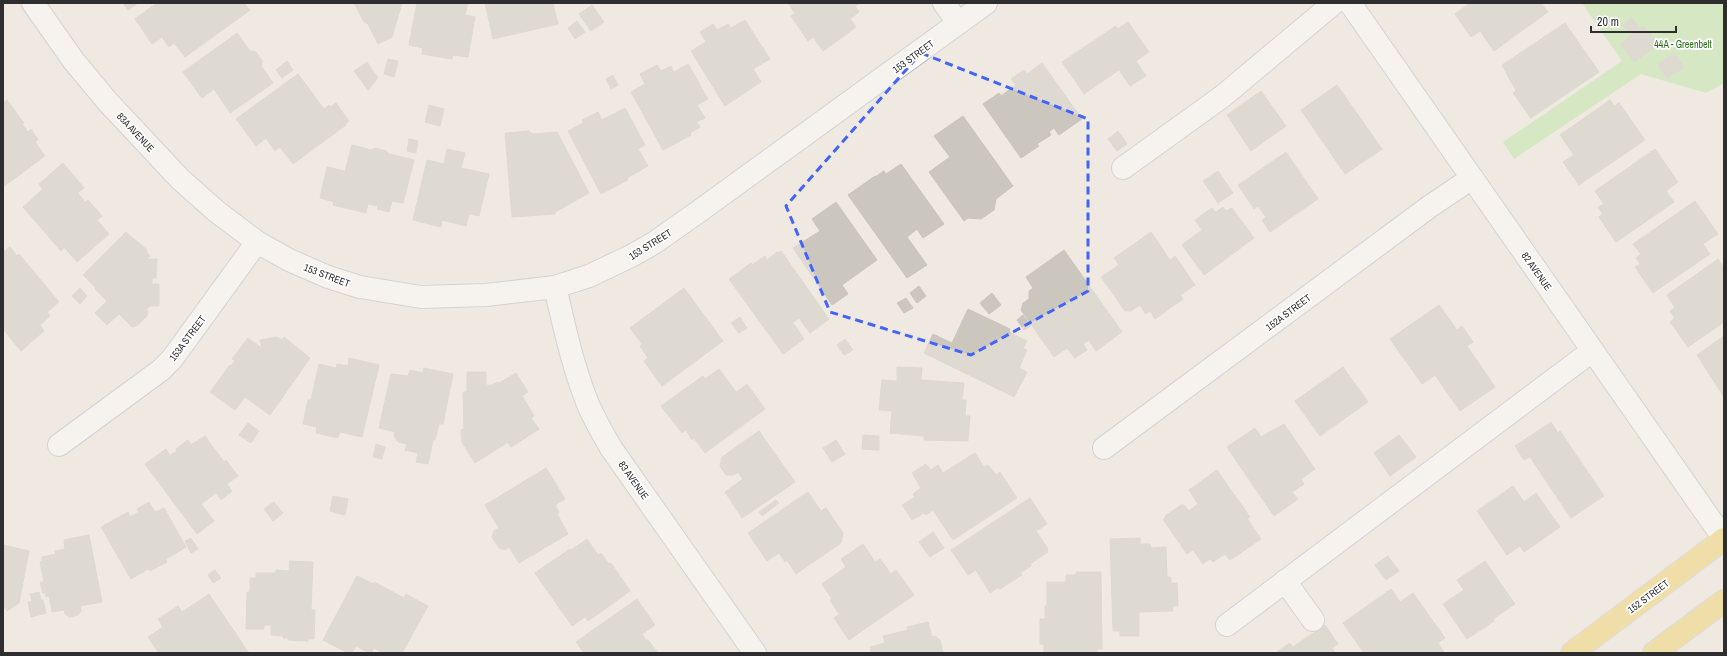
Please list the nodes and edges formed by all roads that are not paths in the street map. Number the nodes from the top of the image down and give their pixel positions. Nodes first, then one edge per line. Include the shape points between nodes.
1 (33, 3) edge
2 (944, 3) edge
3 (986, 3) edge
4 (1334, 3) edge
5 (1350, 3) edge
6 (958, 23) junction
7 (1123, 168) dead end
8 (1472, 178) junction
9 (257, 242) junction
10 (555, 287) junction
11 (1592, 351) junction
12 (60, 445) dead end
13 (1104, 448) dead end
14 (1724, 539) edge
15 (1285, 581) junction
16 (1724, 601) edge
17 (1313, 620) dead end
18 (1227, 625) dead end
19 (755, 653) edge
20 (1572, 653) edge
21 (1654, 653) edge

1 - 9 street, 83A AVENUE via 73,60 146,144 211,207
2 - 6 street
3 - 6 street, 153 STREET
4 - 7 street via 1223,96
5 - 8 street, 82 AVENUE
6 - 10 street, 153 STREET via 654,243 596,272
8 - 11 street, 82 AVENUE
8 - 13 street, 152A STREET
9 - 10 street, 153 STREET via 328,277 360,287 393,293 421,297 486,295
9 - 12 street, 153A STREET via 172,359 161,370
10 - 19 street, 83 AVENUE via 578,377 597,424 611,448
11 - 14 street, 82 AVENUE
11 - 15 street
14 - 20 main road, 152 STREET
15 - 17 street
15 - 18 street
16 - 21 main road

